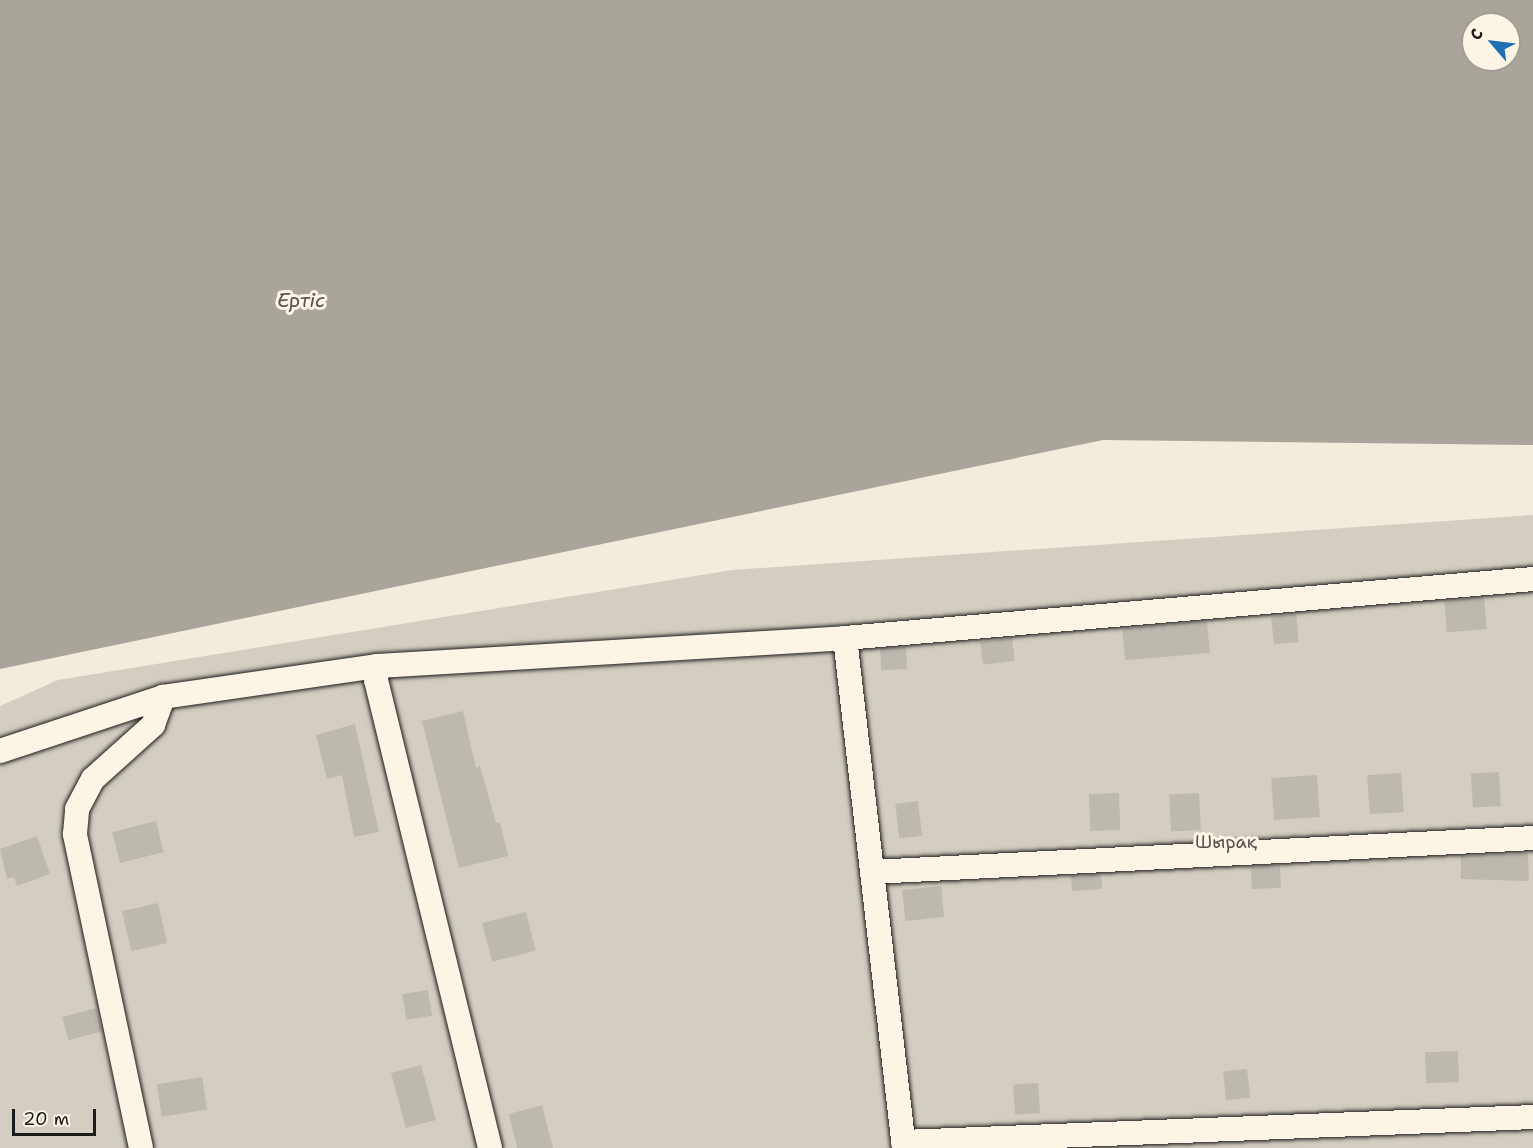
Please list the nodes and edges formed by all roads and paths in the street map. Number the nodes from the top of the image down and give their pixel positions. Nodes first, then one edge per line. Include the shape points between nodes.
1 (1533, 579) edge
2 (845, 638) junction
3 (377, 666) junction
4 (163, 697) junction
5 (0, 750) edge
6 (1533, 838) edge
7 (872, 872) junction
8 (1533, 1117) edge
9 (904, 1145) edge
10 (141, 1148) edge
11 (490, 1148) edge

1 - 2 street
2 - 3 street
2 - 7 street
3 - 4 street
3 - 11 street via 376,680
4 - 5 street
4 - 10 street via 153,725 93,780 77,809 75,834
6 - 7 street
7 - 9 street
8 - 9 street

